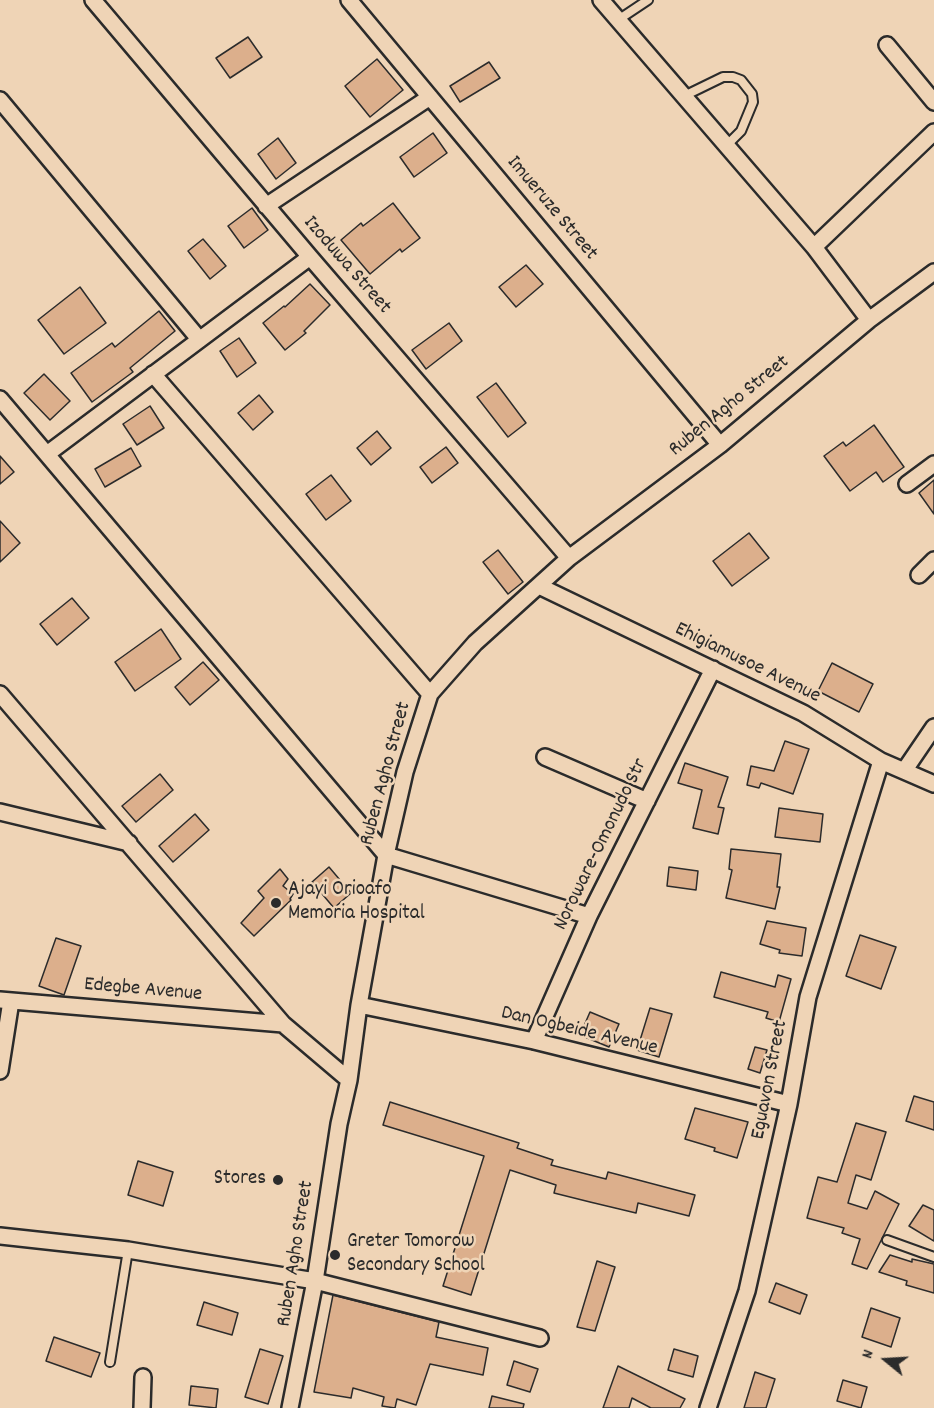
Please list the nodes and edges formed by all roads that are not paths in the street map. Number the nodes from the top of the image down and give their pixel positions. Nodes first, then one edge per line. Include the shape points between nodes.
1 (93, 0) edge
2 (349, 0) edge
3 (601, 0) edge
4 (648, 0) edge
5 (618, 20) junction
6 (887, 45) dead end
7 (430, 97) junction
8 (684, 97) junction
9 (0, 100) edge
10 (934, 102) edge
11 (934, 132) edge
12 (727, 146) junction
13 (266, 206) junction
14 (814, 247) junction
15 (310, 256) junction
16 (934, 272) edge
17 (869, 320) junction
18 (199, 339) junction
19 (153, 374) junction
20 (0, 399) edge
21 (720, 445) junction
22 (47, 454) junction
23 (934, 464) edge
24 (907, 484) dead end
25 (569, 558) junction
26 (934, 560) edge
27 (919, 575) dead end
28 (539, 586) junction
29 (713, 669) junction
30 (0, 694) edge
31 (430, 694) junction
32 (934, 727) edge
33 (544, 757) dead end
34 (881, 761) junction
35 (904, 771) junction
36 (934, 784) edge
37 (647, 801) junction
38 (0, 812) edge
39 (129, 843) junction
40 (386, 855) junction
41 (589, 916) junction
42 (5, 1000) edge
43 (359, 1005) junction
44 (283, 1024) junction
45 (534, 1041) junction
46 (0, 1071) edge
47 (349, 1080) junction
48 (789, 1104) junction
49 (0, 1236) edge
50 (886, 1240) dead end
51 (128, 1250) junction
52 (934, 1257) edge
53 (315, 1281) junction
54 (540, 1338) dead end
55 (110, 1362) dead end
56 (143, 1377) dead end
57 (295, 1407) edge
58 (142, 1408) edge
59 (708, 1408) edge

1 - 13 street, Izoduwa Street
2 - 7 street, Imueruze Street
3 - 5 street
4 - 5 lane
5 - 8 street
6 - 10 street
7 - 13 street
7 - 21 street, Imueruze Street
8 - 12 street
8 - 12 lane via 723,77 741,80 753,102 741,131
9 - 18 street
11 - 14 street
12 - 14 street
13 - 15 street, Izoduwa Street
14 - 17 street
15 - 18 street
15 - 25 street, Izoduwa Street
16 - 17 street, Ruben Agho Street
17 - 21 street, Ruben Agho Street
18 - 19 street
19 - 22 street
19 - 31 street
20 - 22 street
21 - 25 street, Ruben Agho Street
22 - 40 street
23 - 24 street
25 - 28 street, Ruben Agho Street
26 - 27 street
28 - 29 street, Ehigiamusoe Avenue
28 - 31 street, Ruben Agho Street via 475,643
29 - 34 street, Ehigiamusoe Avenue via 803,713
29 - 37 street, Noroware-Omonudo Str
30 - 39 street
31 - 40 street, Ruben Agho Street via 405,772
32 - 35 street
33 - 37 street
34 - 35 street, Ehigiamusoe Avenue
34 - 48 street, Eguavon Street via 808,997
35 - 36 street, Ehigiamusoe Avenue
37 - 41 street, Noroware-Omonudo Str
38 - 39 street
39 - 44 street
40 - 41 street
40 - 43 street, Ruben Agho Street
41 - 45 street, Noroware-Omonudo Str
42 - 44 street, Edegbe Avenue
42 - 46 street
43 - 45 street, Dan Ogbeide Avenue
43 - 47 street, Ruben Agho Street
44 - 47 street
45 - 48 street, Dan Ogbeide Avenue
47 - 53 street, Ruben Agho Street
48 - 59 street, Eguavon Street via 747,1291
49 - 51 street
50 - 52 lane
51 - 53 street
51 - 55 lane
53 - 54 street
53 - 57 street, Ruben Agho Street
56 - 58 street

